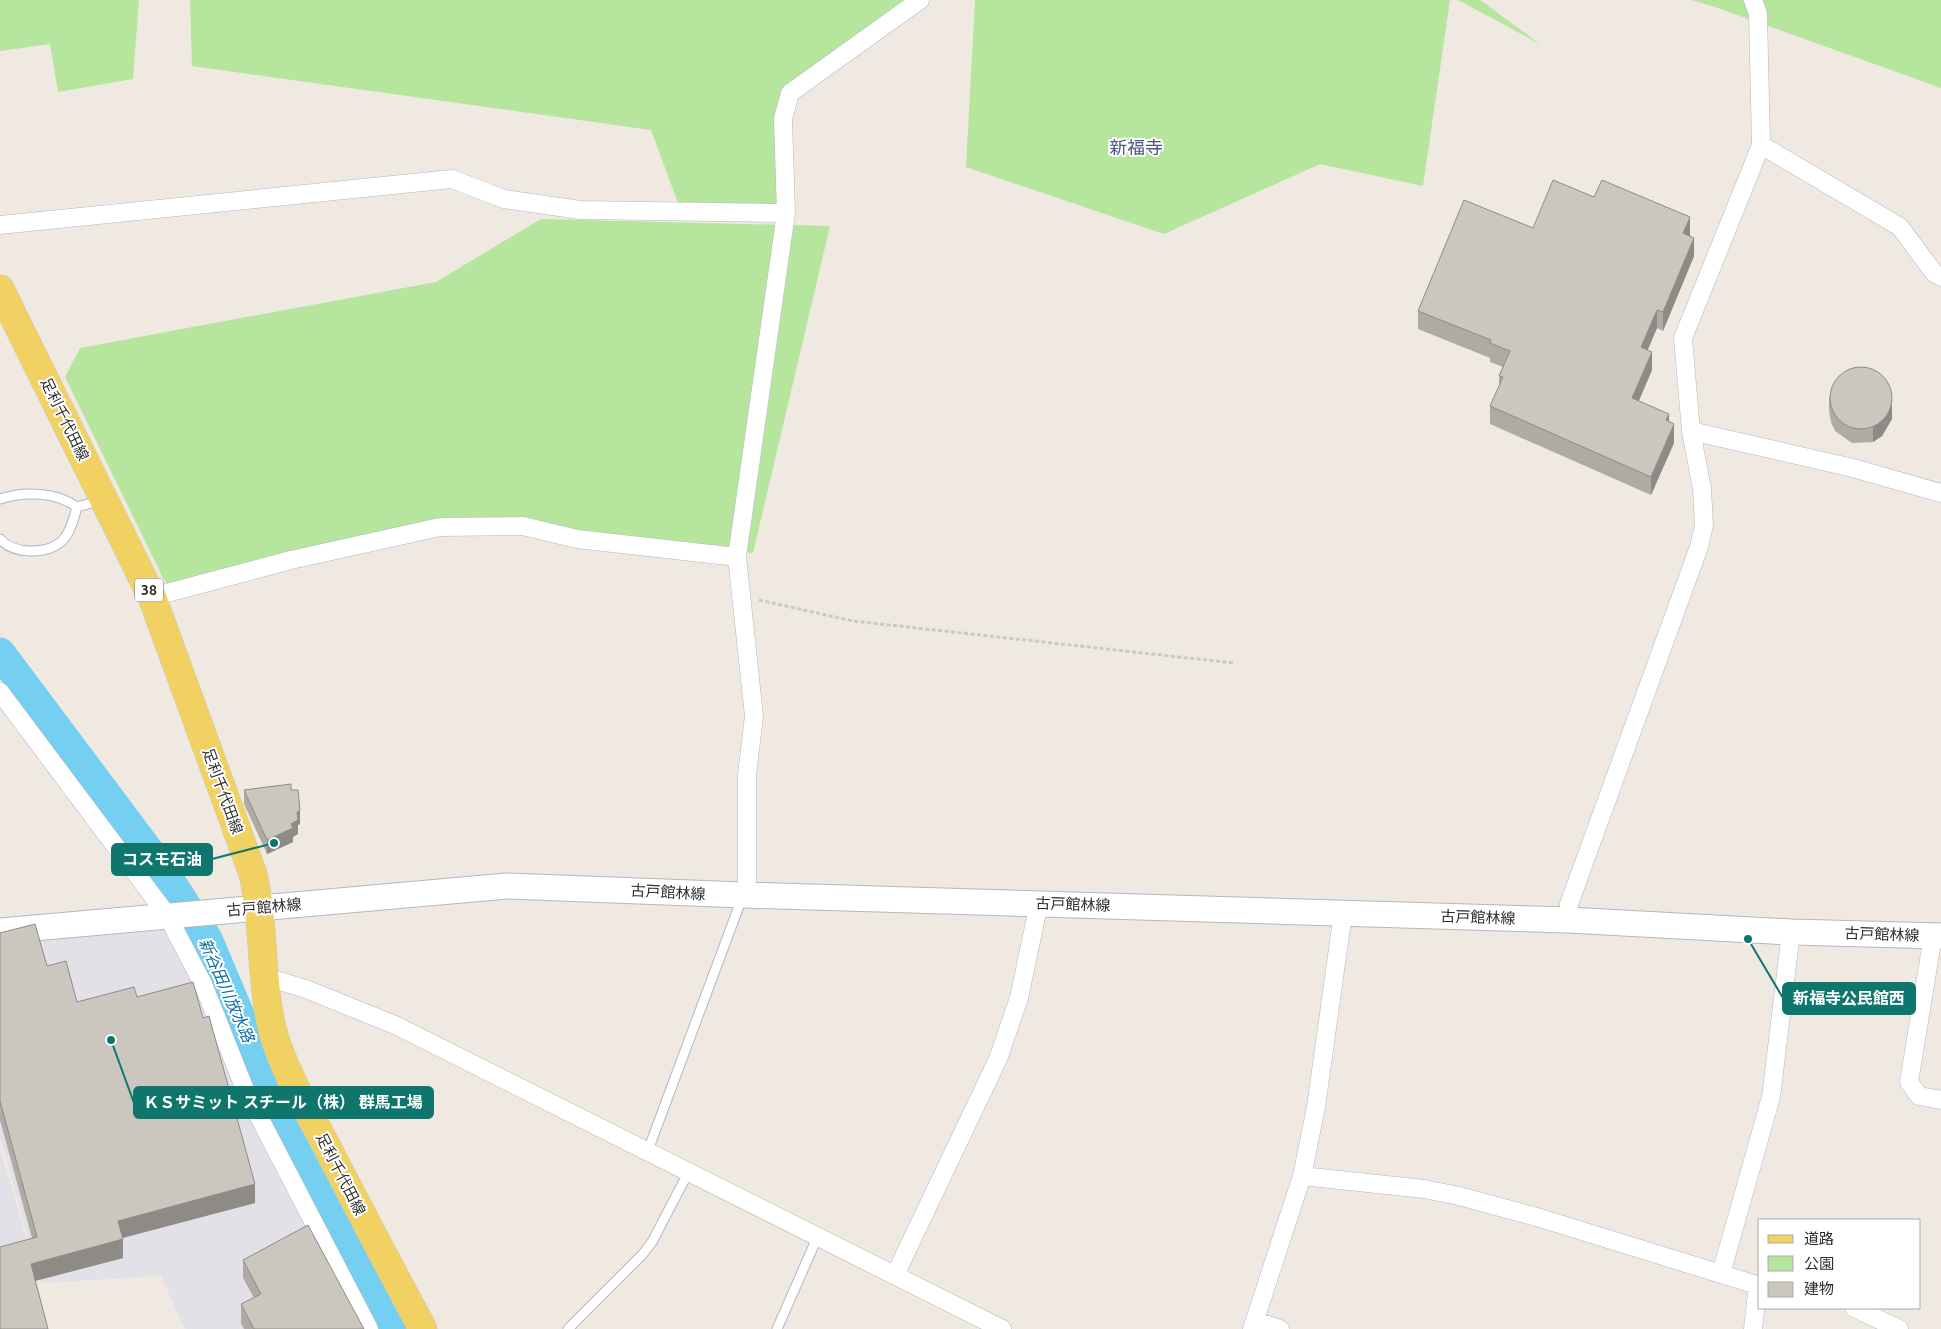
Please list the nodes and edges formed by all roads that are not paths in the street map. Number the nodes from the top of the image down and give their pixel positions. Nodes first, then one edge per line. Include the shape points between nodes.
1 (920, 0) edge
2 (1753, 0) edge
3 (1761, 145) junction
4 (786, 213) junction
5 (0, 225) edge
6 (1941, 277) edge
7 (0, 289) edge
8 (1691, 431) junction
9 (1941, 493) edge
10 (0, 499) edge
11 (104, 499) junction
12 (77, 507) junction
13 (0, 538) edge
14 (737, 558) junction
15 (152, 597) junction
16 (0, 692) edge
17 (743, 895) junction
18 (1039, 903) junction
19 (260, 908) junction
20 (1343, 913) junction
21 (170, 915) junction
22 (1568, 920) junction
23 (0, 931) edge
24 (1791, 932) junction
25 (1937, 936) edge
26 (266, 978) junction
27 (1941, 1100) edge
28 (647, 1153) junction
29 (688, 1173) junction
30 (1302, 1176) junction
31 (817, 1238) junction
32 (1721, 1274) junction
33 (895, 1275) junction
34 (1758, 1286) edge
35 (1758, 1293) edge
36 (1856, 1309) edge
37 (1253, 1325) edge
38 (369, 1329) edge
39 (423, 1329) edge
40 (568, 1329) edge
41 (777, 1329) edge
42 (1002, 1329) edge
43 (1280, 1329) edge
44 (1753, 1329) edge
45 (1899, 1329) edge

1 - 4 street via 790,93 783,119
2 - 3 street via 1758,14
3 - 6 street via 1900,227
3 - 8 street via 1683,338
4 - 5 street via 580,210 504,199 452,179
4 - 14 street
7 - 11 main road, 足利千代田線 / 38
8 - 9 street via 1853,468
8 - 22 street via 1702,488 1704,525 1699,547 1569,904
10 - 12 lane via 16,494 39,494 67,499
11 - 12 lane
11 - 15 main road, 足利千代田線 / 38
12 - 13 lane via 74,521 62,541 50,548 21,550 6,545
14 - 15 street via 577,539 523,526 440,527 292,560
14 - 17 street via 754,716 748,775 747,884
15 - 19 main road, 足利千代田線 / 38 via 253,874
16 - 21 street
17 - 18 main road, 古戸館林線
17 - 19 main road, 古戸館林線 via 507,886
17 - 28 lane
18 - 20 main road, 古戸館林線
18 - 33 street via 1019,998 998,1059
19 - 21 main road, 古戸館林線
19 - 26 main road, 足利千代田線 / 38
20 - 22 main road, 古戸館林線
20 - 30 street via 1321,1079
21 - 23 main road
21 - 38 street via 203,984 246,1092
22 - 24 main road, 古戸館林線
24 - 25 main road, 古戸館林線
24 - 32 street via 1771,1097
25 - 27 street via 1909,1082 1918,1096
26 - 28 street via 306,988 395,1025
26 - 39 main road, 足利千代田線 / 38 via 274,1032 282,1056
28 - 29 street
29 - 31 street
29 - 40 lane via 642,1255
30 - 32 street via 1424,1189 1459,1196
30 - 37 street
31 - 33 street
31 - 41 lane
32 - 34 street
33 - 42 street
35 - 44 street
36 - 45 street
37 - 43 street

